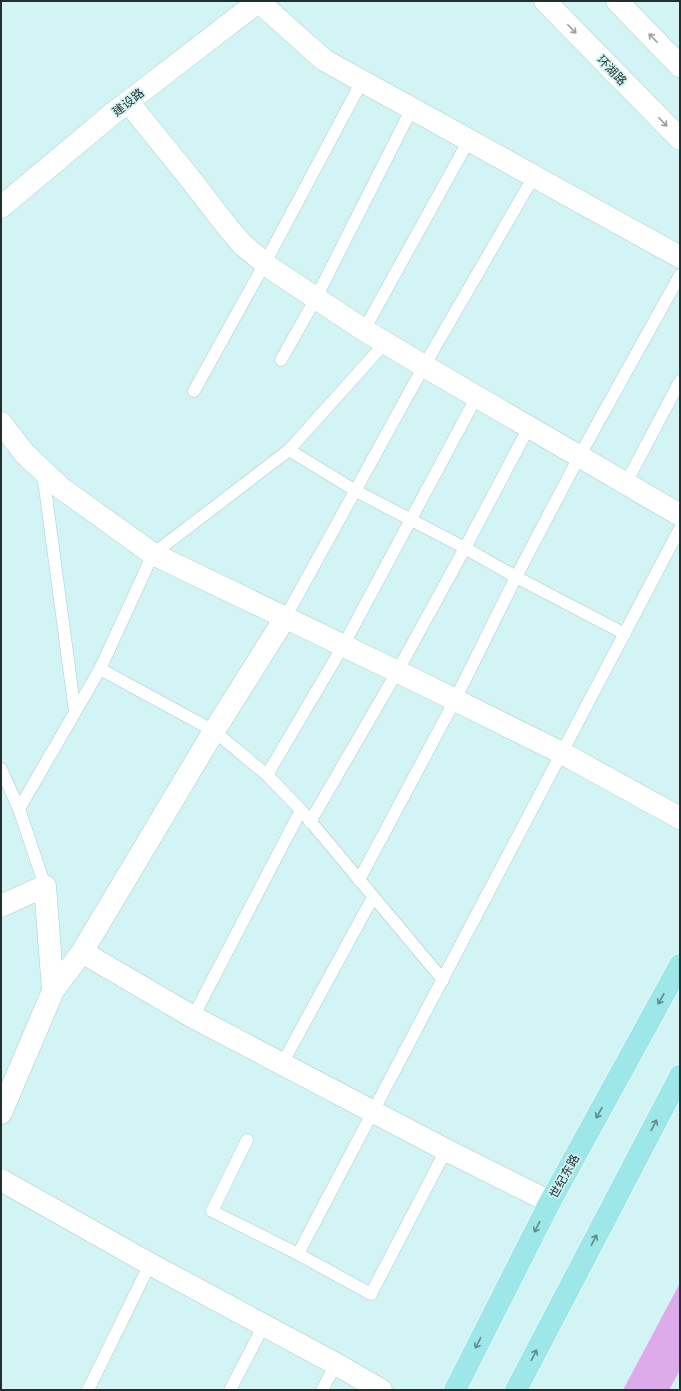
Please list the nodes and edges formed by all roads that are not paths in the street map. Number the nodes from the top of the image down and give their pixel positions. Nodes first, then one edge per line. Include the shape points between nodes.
1 (259, 1) edge
2 (545, 1) edge
3 (617, 1) edge
4 (680, 66) edge
5 (362, 81) junction
6 (129, 103) junction
7 (412, 108) junction
8 (680, 139) edge
9 (469, 140) junction
10 (534, 176) junction
11 (1, 207) edge
12 (680, 257) edge
13 (264, 263) junction
14 (680, 276) edge
15 (316, 298) junction
16 (364, 330) junction
17 (385, 343) junction
18 (281, 360) dead end
19 (424, 366) junction
20 (680, 381) edge
21 (194, 391) dead end
22 (477, 396) junction
23 (1, 424) edge
24 (529, 427) junction
25 (289, 450) junction
26 (580, 455) junction
27 (43, 472) junction
28 (626, 483) junction
29 (356, 490) junction
30 (680, 514) edge
31 (411, 521) junction
32 (680, 528) edge
33 (465, 548) junction
34 (153, 554) junction
35 (516, 577) junction
36 (286, 618) junction
37 (625, 634) junction
38 (343, 646) junction
39 (100, 669) junction
40 (397, 672) junction
41 (455, 700) junction
42 (75, 712) junction
43 (214, 731) junction
44 (562, 753) junction
45 (1, 769) edge
46 (267, 775) junction
47 (19, 809) junction
48 (300, 810) junction
49 (680, 818) edge
50 (310, 822) junction
51 (359, 880) junction
52 (45, 886) junction
53 (373, 897) junction
54 (1, 906) edge
55 (82, 952) junction
56 (680, 965) edge
57 (443, 980) junction
58 (53, 991) junction
59 (193, 1017) junction
60 (282, 1064) junction
61 (680, 1076) edge
62 (373, 1112) junction
63 (1, 1113) edge
64 (247, 1140) dead end
65 (446, 1150) junction
66 (1, 1180) edge
67 (550, 1202) junction
68 (298, 1254) junction
69 (150, 1264) junction
70 (264, 1325) junction
71 (336, 1364) junction
72 (88, 1390) edge
73 (230, 1390) edge
74 (322, 1390) edge
75 (381, 1390) edge
76 (455, 1390) edge
77 (516, 1390) edge

1 - 5 street via 324,60
1 - 6 street, 建设路 via 141,91
2 -> 8 street, 环湖路
4 -> 3 street
5 - 7 street
5 - 13 lane
6 - 11 street, 建设路 via 111,115
6 - 13 street via 229,229
7 - 9 street
7 - 15 lane
9 - 10 street
9 - 16 lane
10 - 12 street
10 - 19 lane
13 - 15 street
13 - 21 lane
14 - 26 lane
15 - 16 street
15 - 18 lane
16 - 17 street
17 - 19 street
17 - 25 lane
19 - 22 street
19 - 29 lane
20 - 28 lane
22 - 24 street
22 - 31 lane
23 - 27 street
24 - 26 street
24 - 33 lane
25 - 29 lane
25 - 34 lane
26 - 28 street
26 - 35 lane
27 - 34 street via 61,488
27 - 42 lane
28 - 30 street
29 - 31 lane
29 - 36 lane
31 - 33 lane
31 - 38 lane
32 - 37 lane
33 - 35 lane
33 - 40 lane
34 - 36 street
34 - 39 lane
35 - 37 lane
35 - 41 lane
36 - 38 street
36 - 43 street
37 - 44 lane
38 - 40 street
38 - 46 lane
39 - 42 lane
39 - 43 lane
40 - 41 street
40 - 50 lane
41 - 44 street
41 - 51 lane
42 - 47 lane
43 - 46 lane
43 - 55 street
44 - 49 street
44 - 57 lane
45 - 47 lane
46 - 48 lane
47 - 52 lane
48 - 50 lane
48 - 59 lane
50 - 51 lane
51 - 53 lane
52 - 54 street
52 - 58 street
53 - 57 lane
53 - 60 lane
55 - 58 street
55 - 59 street
56 -> 67 main road, 世纪东路
57 - 62 lane
58 - 63 street
59 - 60 street
60 - 62 street
77 -> 61 main road
62 - 65 street
62 - 68 lane
64 - 68 lane via 212,1211
65 - 67 street
65 - 68 lane via 371,1294
66 - 69 street
67 -> 76 main road, 世纪东路
69 - 70 street
69 - 72 lane
70 - 71 street
70 - 73 lane
71 - 74 lane
71 - 75 street

